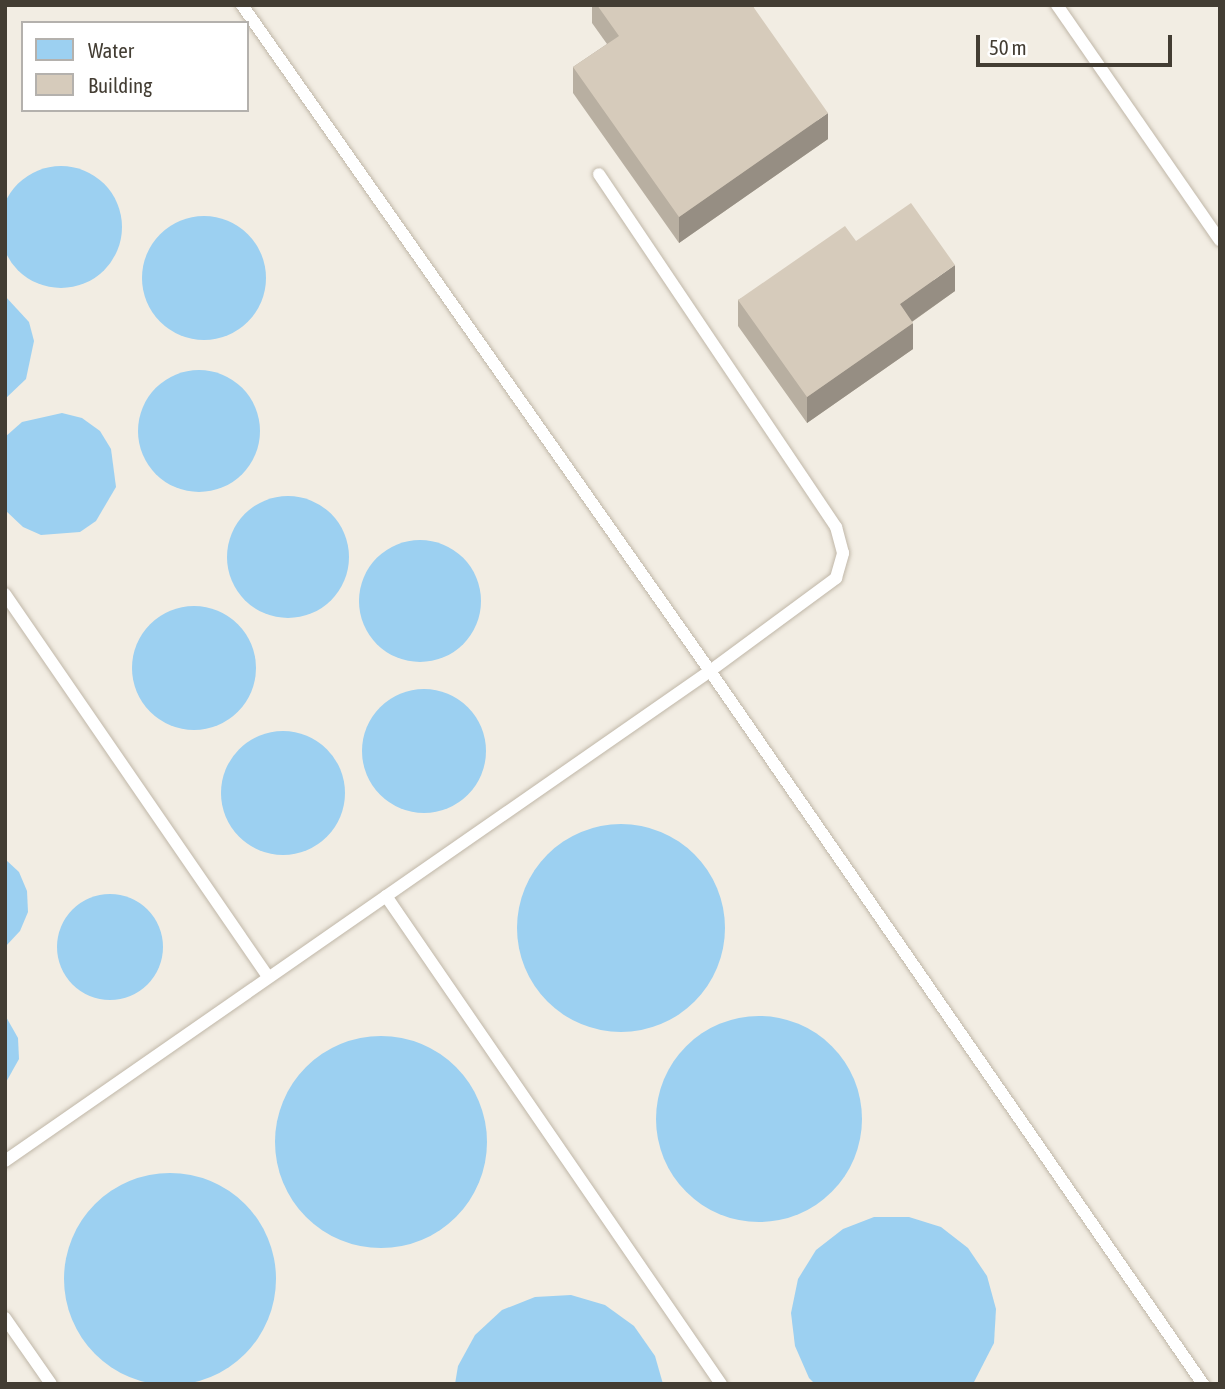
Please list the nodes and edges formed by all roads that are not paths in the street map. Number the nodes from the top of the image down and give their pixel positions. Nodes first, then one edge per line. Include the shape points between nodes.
1 (242, 5) edge
2 (1057, 5) edge
3 (599, 174) dead end
4 (1220, 240) edge
5 (5, 594) edge
6 (710, 671) junction
7 (386, 896) junction
8 (268, 976) junction
9 (5, 1161) edge
10 (5, 1318) edge
11 (51, 1384) edge
12 (721, 1384) edge
13 (1203, 1384) edge

1 - 6 lane
2 - 4 lane
3 - 6 lane via 842,539 841,566 827,588
5 - 8 lane
6 - 7 lane
6 - 13 lane
7 - 8 lane
7 - 12 lane
8 - 9 lane
10 - 11 lane

